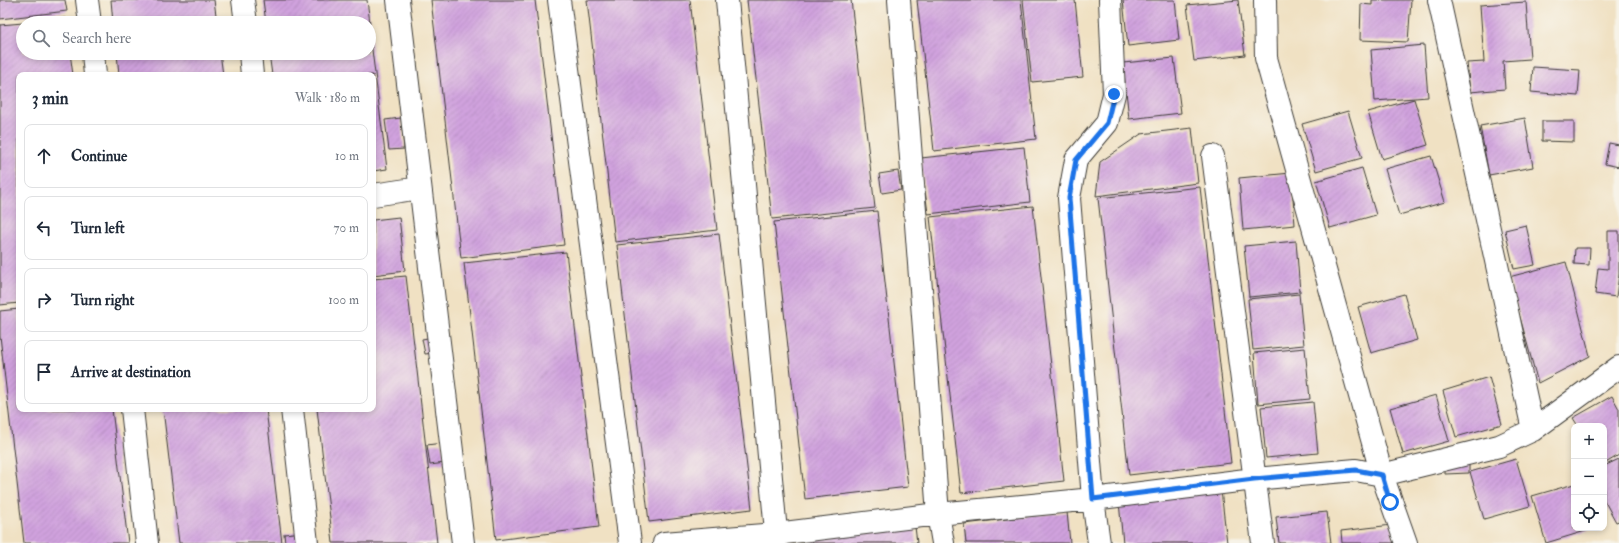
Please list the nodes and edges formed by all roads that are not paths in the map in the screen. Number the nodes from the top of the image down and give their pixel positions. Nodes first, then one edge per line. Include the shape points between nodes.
1 (87, 0) edge
2 (243, 0) edge
3 (398, 0) edge
4 (559, 0) edge
5 (727, 0) edge
6 (898, 0) edge
7 (1110, 0) edge
8 (1265, 0) edge
9 (1439, 0) edge
10 (89, 16) edge
11 (245, 16) edge
12 (94, 60) edge
13 (251, 60) edge
14 (95, 72) edge
15 (252, 72) edge
16 (1213, 156) dead end
17 (420, 188) junction
18 (376, 195) edge
19 (1619, 366) edge
20 (132, 412) edge
21 (292, 412) edge
22 (1533, 430) junction
23 (1382, 475) junction
24 (1254, 479) junction
25 (1093, 499) junction
26 (938, 514) junction
27 (776, 539) edge
28 (147, 543) edge
29 (307, 543) edge
30 (463, 543) edge
31 (630, 543) edge
32 (664, 543) edge
33 (943, 543) edge
34 (1099, 543) edge
35 (1263, 543) edge
36 (1406, 543) edge

1 - 10 street
2 - 11 street
3 - 17 street
4 - 31 street
5 - 27 street
6 - 26 street
7 - 25 street via 1114,94 1107,123 1076,160 1069,198
8 - 23 street via 1266,58
9 - 22 street
12 - 14 street
13 - 15 street
16 - 24 street
17 - 18 street
17 - 30 street
19 - 22 street
20 - 28 street
21 - 29 street
22 - 23 street via 1499,446
23 - 24 street via 1356,470
23 - 36 street
24 - 25 street
24 - 35 street
25 - 26 street
25 - 34 street
26 - 27 street
26 - 33 street
27 - 32 street

